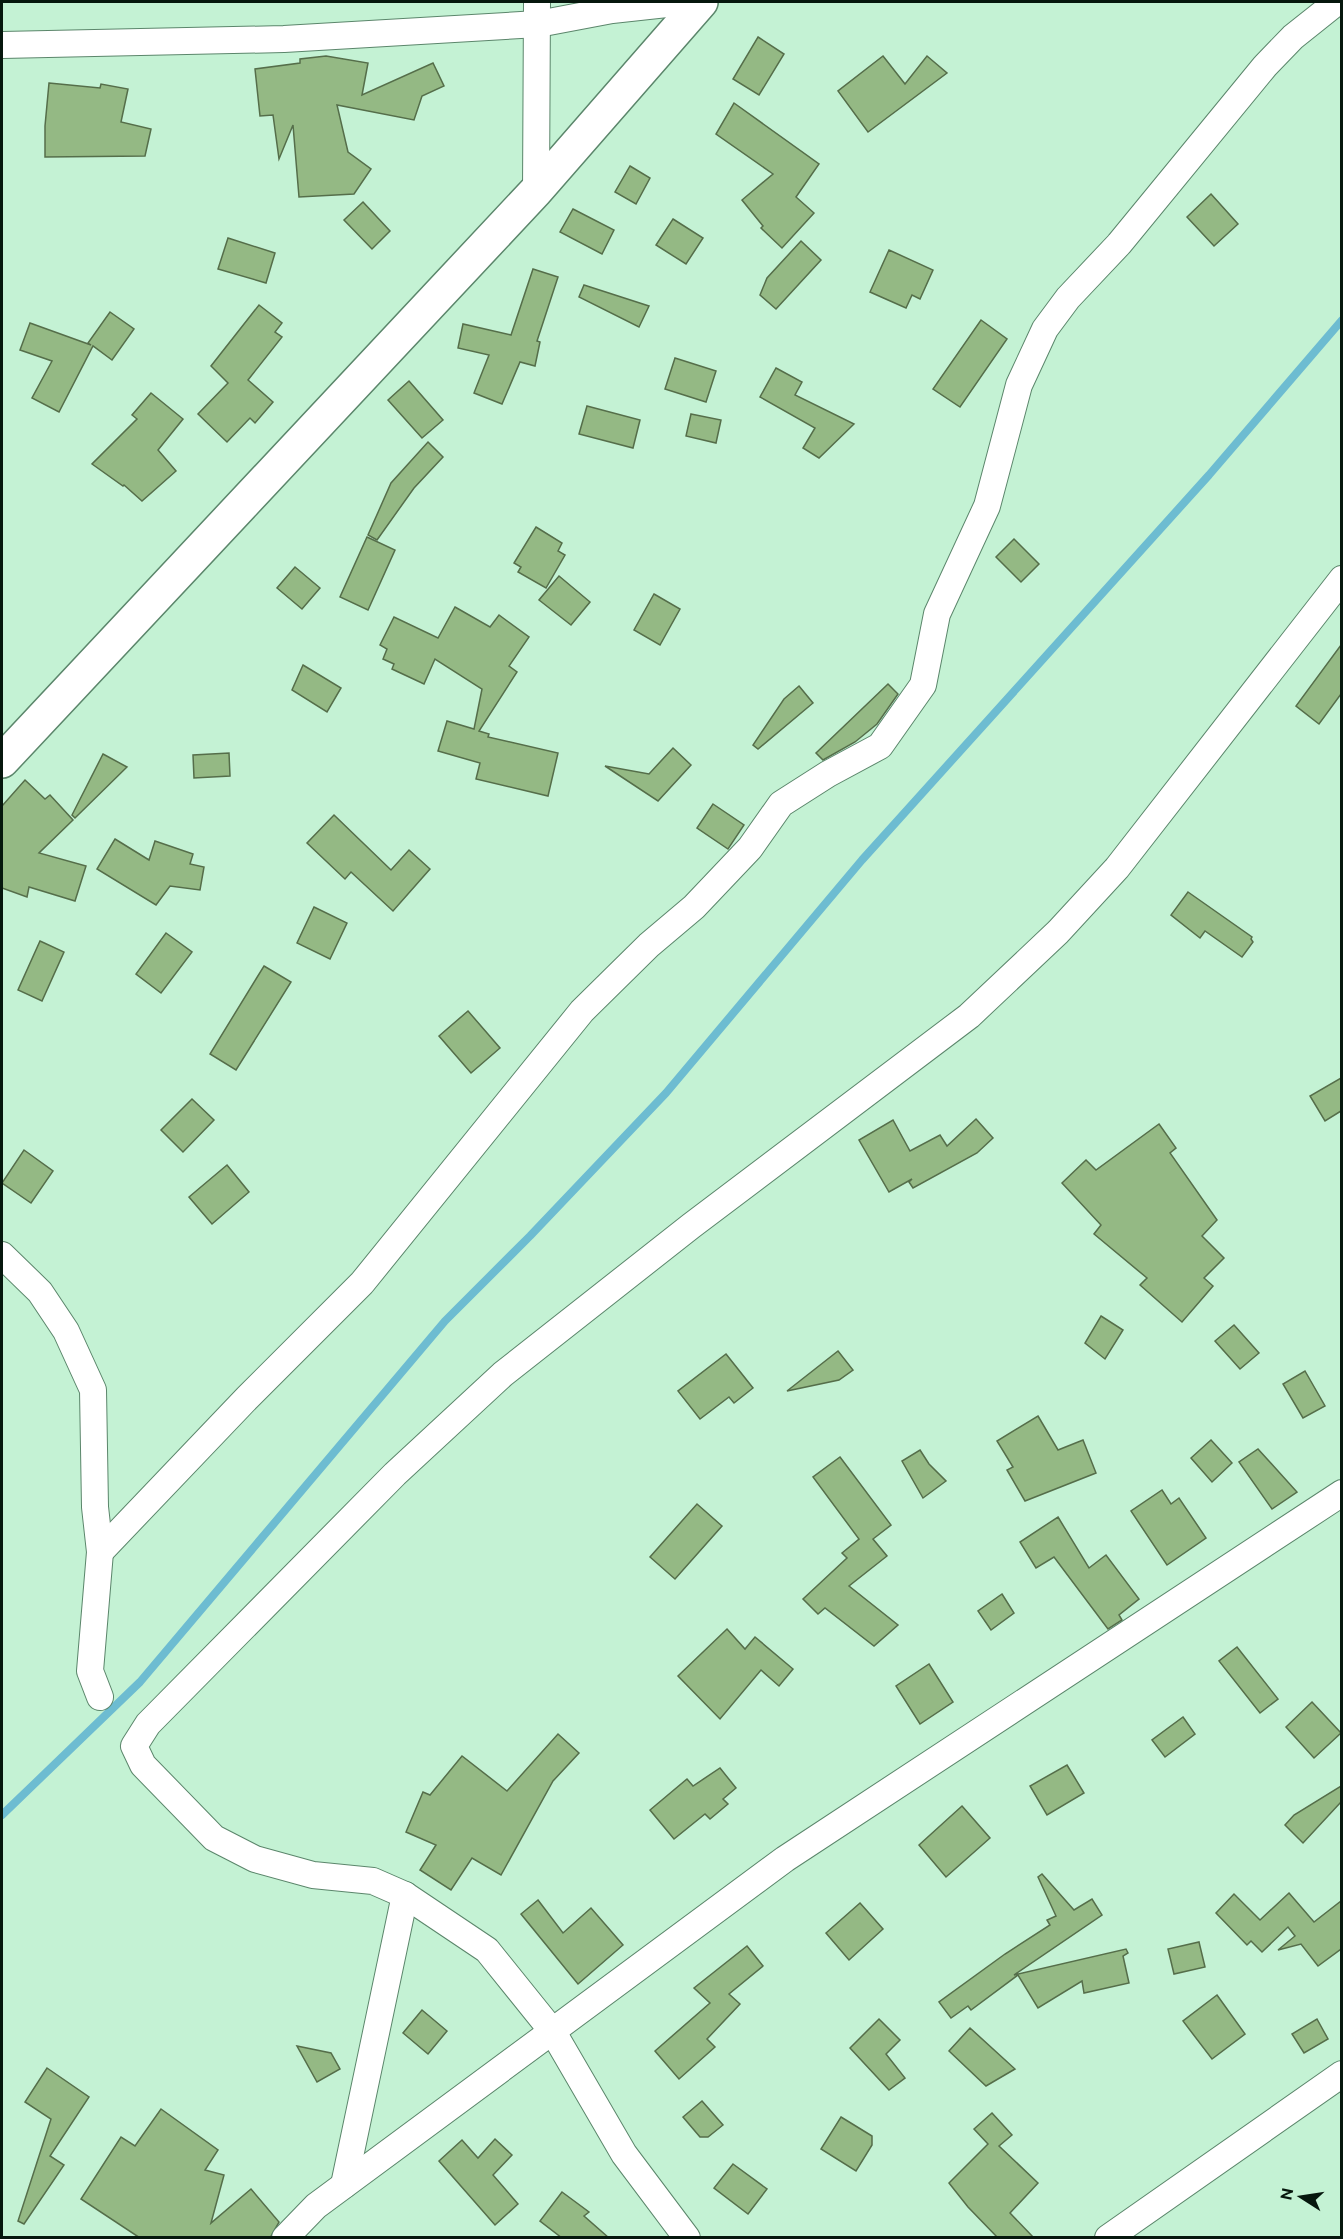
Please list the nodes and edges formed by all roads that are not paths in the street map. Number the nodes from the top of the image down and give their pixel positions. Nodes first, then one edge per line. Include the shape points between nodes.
1 (685, 2) edge
2 (701, 2) edge
3 (1337, 2) edge
4 (538, 13) edge
5 (2, 45) edge
6 (536, 191) junction
7 (1341, 579) edge
8 (2, 761) edge
9 (2, 1254) edge
10 (1341, 1493) edge
11 (100, 1552) junction
12 (100, 1697) dead end
13 (405, 1895) junction
14 (553, 2032) junction
15 (1341, 2074) edge
16 (1330, 2090) edge
17 (344, 2185) junction
18 (285, 2238) edge
19 (687, 2238) edge
20 (1108, 2238) edge

1 - 4 street
2 - 6 street
3 - 11 street via 1293,37 1265,66 1045,329 1019,385 987,506 937,614 923,685 880,746 781,804 750,848 694,907 582,1011 362,1283
4 - 5 street via 284,39
4 - 6 street
6 - 8 street
7 - 13 street via 1117,868 1058,932 969,1016 503,1374 387,1482 148,1724 134,1746 142,1765 214,1838 255,1859 313,1875 373,1881
9 - 11 street via 40,1292 66,1331 93,1390 95,1507
10 - 14 street via 785,1859
11 - 12 street via 90,1671
13 - 14 street via 487,1950
13 - 17 street
14 - 17 street
14 - 19 street via 624,2154
15 - 16 street
16 - 20 street
17 - 18 street via 316,2206

